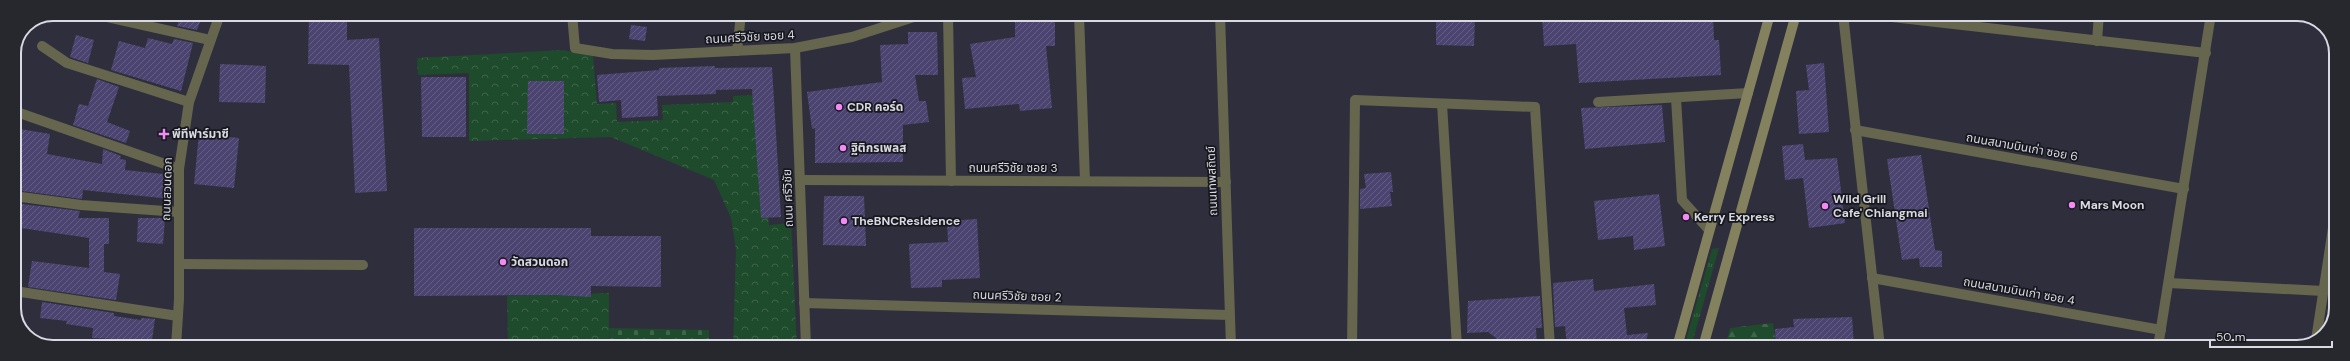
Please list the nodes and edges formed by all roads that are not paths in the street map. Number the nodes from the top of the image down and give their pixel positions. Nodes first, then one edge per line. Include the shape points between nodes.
1 (125, 21) edge
2 (217, 21) edge
3 (573, 21) edge
4 (740, 21) edge
5 (900, 21) edge
6 (948, 21) edge
7 (1079, 21) edge
8 (1220, 21) edge
9 (1768, 21) edge
10 (1794, 21) edge
11 (1844, 21) edge
12 (1926, 21) edge
13 (2099, 21) edge
14 (2210, 21) edge
15 (210, 40) junction
16 (2098, 41) junction
17 (42, 46) dead end
18 (795, 48) junction
19 (737, 51) junction
20 (2206, 54) junction
21 (1748, 93) junction
22 (1676, 98) junction
23 (189, 102) junction
24 (1598, 102) dead end
25 (1442, 104) junction
26 (21, 114) edge
27 (1855, 130) junction
28 (179, 170) junction
29 (800, 180) junction
30 (951, 181) junction
31 (1085, 181) junction
32 (1226, 182) junction
33 (2184, 189) junction
34 (21, 197) edge
35 (179, 212) junction
36 (1709, 230) junction
37 (2329, 253) edge
38 (179, 264) junction
39 (363, 265) dead end
40 (1872, 278) junction
41 (2169, 283) junction
42 (2323, 291) junction
43 (21, 292) dead end
44 (804, 303) junction
45 (1229, 315) junction
46 (178, 316) junction
47 (2161, 330) junction
48 (2317, 333) edge
49 (176, 340) edge
50 (806, 340) edge
51 (1231, 340) edge
52 (1352, 340) edge
53 (1457, 340) edge
54 (1550, 340) edge
55 (1679, 340) edge
56 (1706, 340) edge
57 (1879, 340) edge
58 (2159, 340) edge

1 - 15 street
2 - 15 street, ถนนสวนดอก
3 - 19 street, ถนนศรีวิชัย ซอย 4 via 575,48 612,54 653,55
4 - 19 street
5 - 18 street, ถนนศรีวิชัย ซอย 4 via 852,37
6 - 30 street
7 - 31 street
8 - 32 street, ถนนเทพสถิตย์
9 - 21 street
10 - 56 street
11 - 27 street
12 - 16 street
13 - 16 street
14 - 20 street
15 - 23 street, ถนนสวนดอก
16 - 20 street
17 - 23 street via 67,62
18 - 19 street, ถนนศรีวิชัย ซอย 4
18 - 29 street, ถนน ศรีวิชัย
20 - 33 street
21 - 22 street
21 - 36 street
22 - 24 street
22 - 36 street via 1682,200
23 - 28 street, ถนนสวนดอก
25 - 52 street via 1354,100
25 - 53 street
25 - 54 street via 1535,107
26 - 28 street
27 - 33 street, ถนนสนามบินเก่า ซอย 6
27 - 40 street
28 - 35 street, ถนนสวนดอก
29 - 30 street, ถนนศรีวิชัย ซอย 3
29 - 44 street, ถนน ศรีวิชัย
30 - 31 street, ถนนศรีวิชัย ซอย 3
31 - 32 street, ถนนศรีวิชัย ซอย 3
32 - 45 street, ถนนเทพสถิตย์
33 - 41 street
34 - 35 street via 81,205
35 - 38 street, ถนนสวนดอก
36 - 55 street
37 - 42 street
38 - 39 street
38 - 46 street, ถนนสวนดอก
40 - 47 street, ถนนสนามบินเก่า ซอย 4
40 - 57 street
41 - 42 street
41 - 47 street
42 - 48 street
43 - 46 street
44 - 45 street, ถนนศรีวิชัย ซอย 2
44 - 50 street, ถนน ศรีวิชัย
45 - 51 street, ถนนเทพสถิตย์
46 - 49 street, ถนนสวนดอก
47 - 58 street

